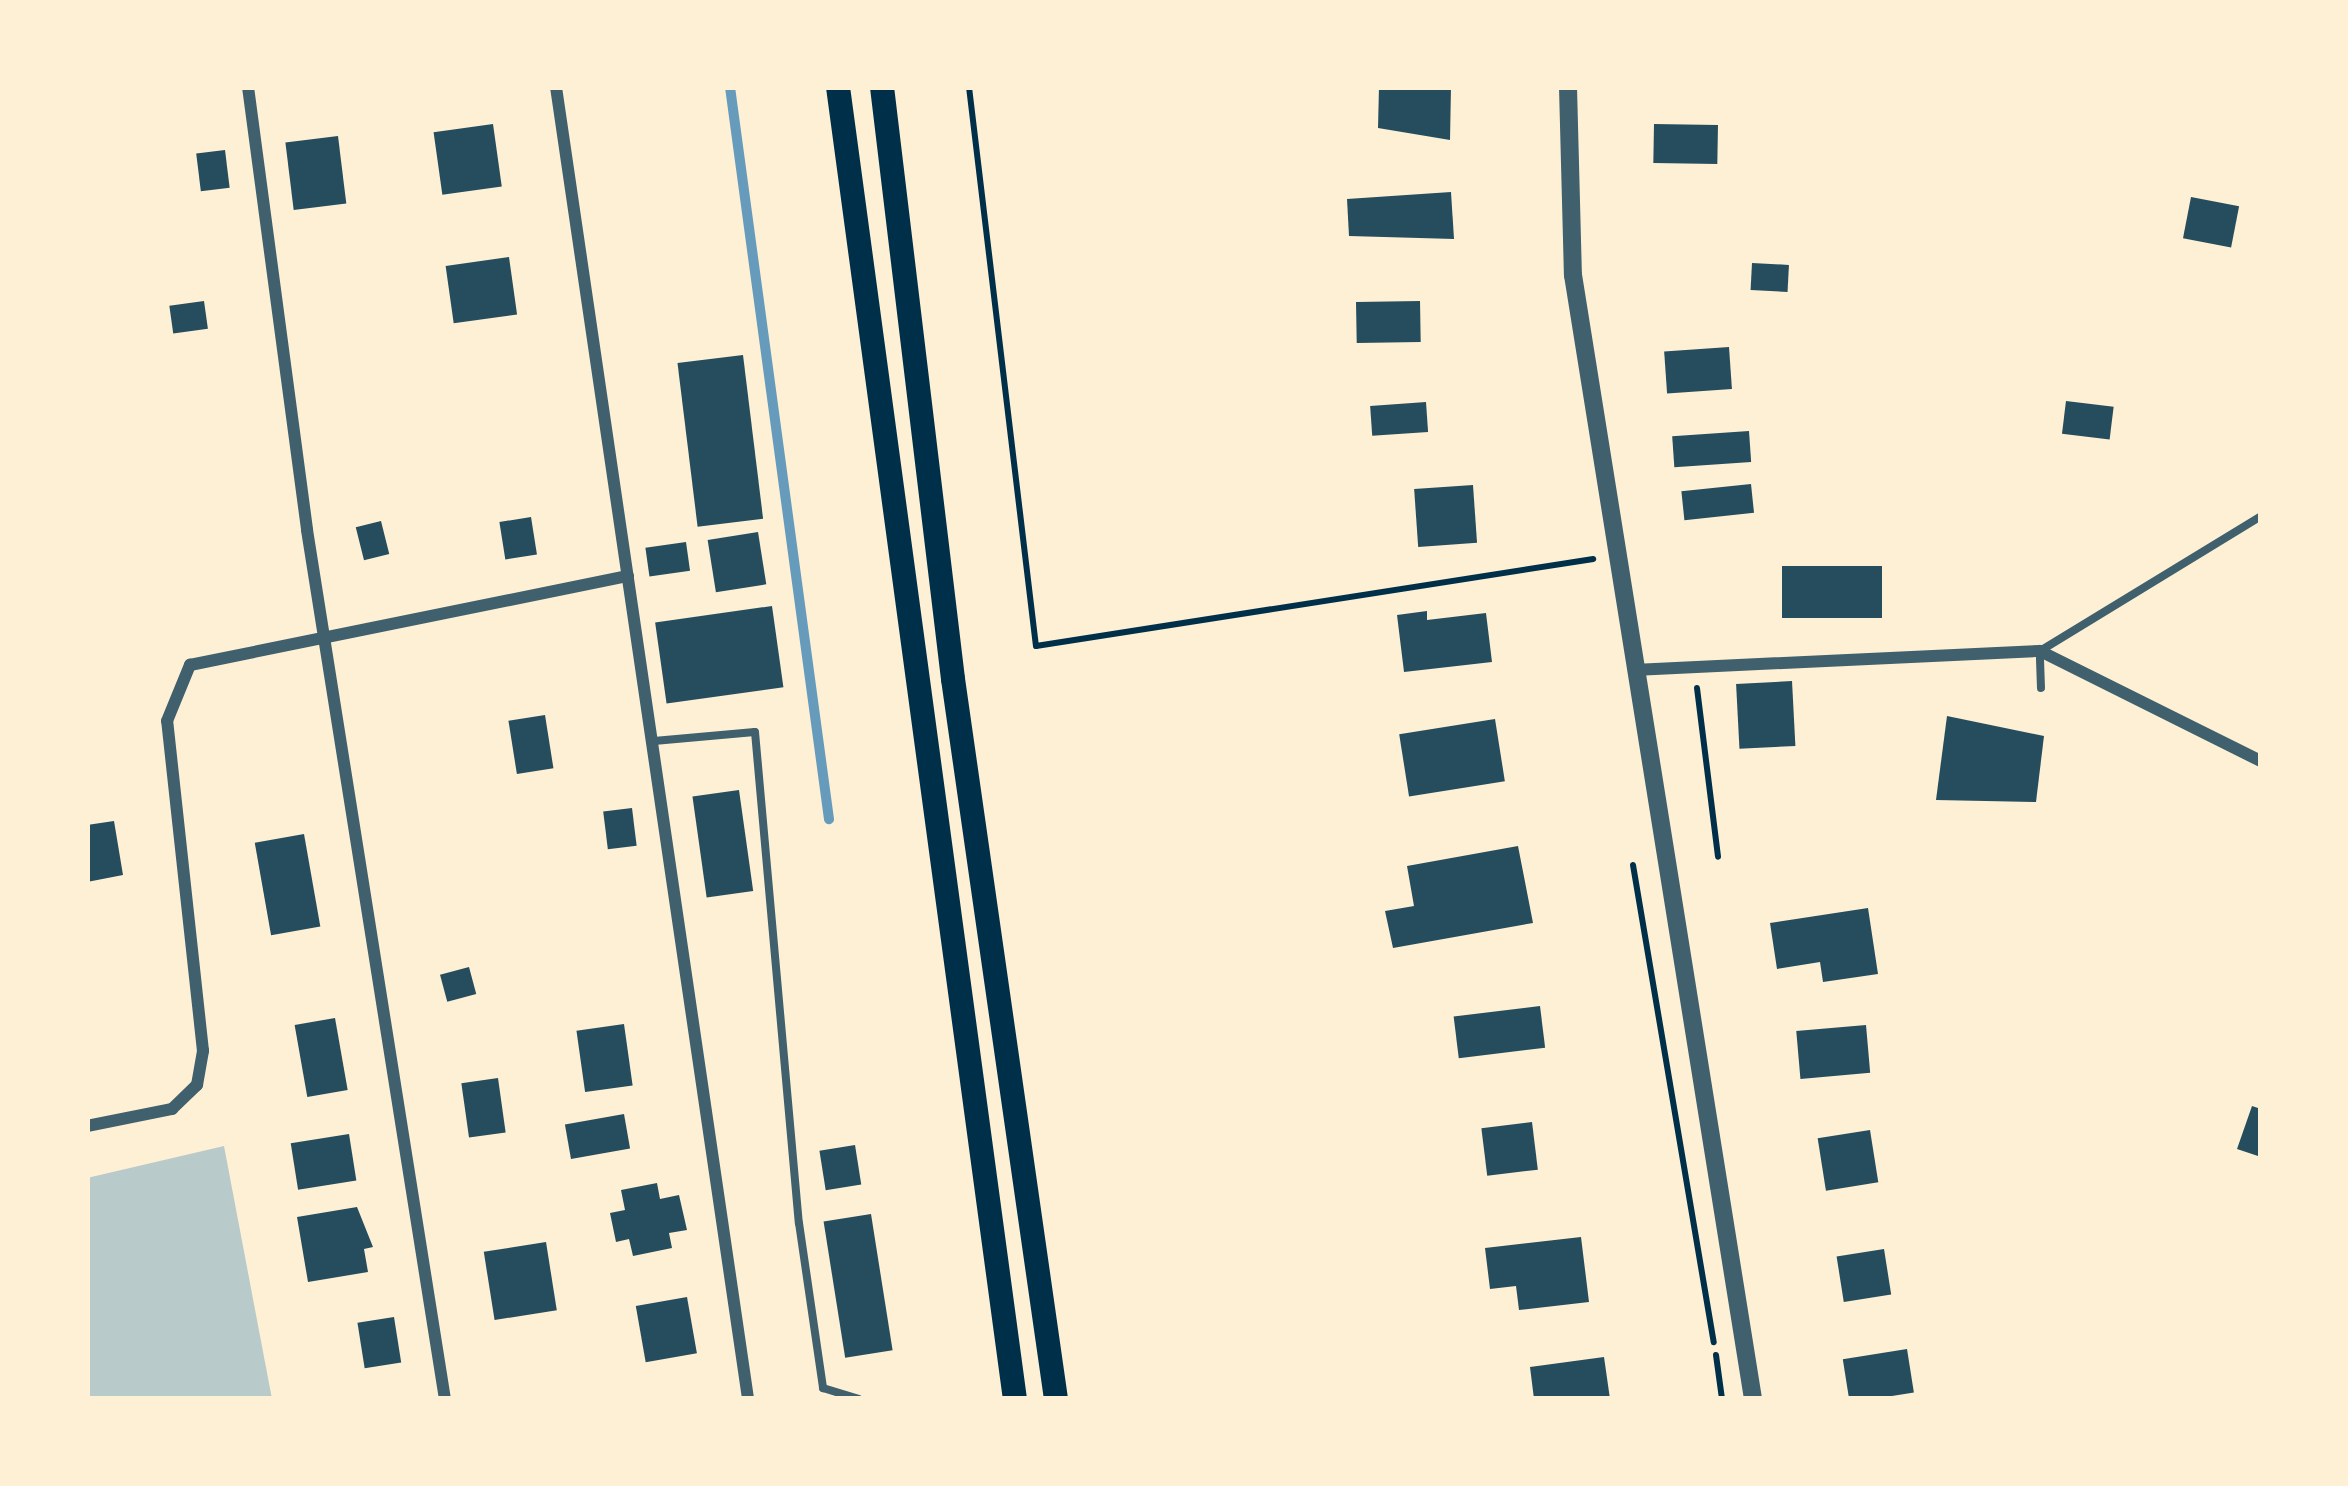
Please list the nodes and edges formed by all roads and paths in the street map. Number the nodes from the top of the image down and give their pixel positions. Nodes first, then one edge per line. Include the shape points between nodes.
1 (248, 87) edge
2 (556, 87) edge
3 (838, 87) edge
4 (882, 87) edge
5 (969, 87) edge
6 (1568, 87) edge
7 (2261, 516) edge
8 (1614, 556) junction
9 (628, 576) junction
10 (326, 637) junction
11 (2040, 651) junction
12 (1694, 667) junction
13 (1633, 670) junction
14 (2041, 688) dead end
15 (654, 741) junction
16 (2261, 761) edge
17 (1718, 857) dead end
18 (1633, 865) dead end
19 (87, 1126) edge
20 (445, 1399) edge
21 (748, 1399) edge
22 (858, 1399) edge
23 (1015, 1399) edge
24 (1057, 1399) edge
25 (1722, 1399) edge
26 (1753, 1399) edge

1 - 10 street
2 - 9 street
3 - 23 highway
4 - 24 highway via 950,657
5 - 8 path via 1036,646
6 - 8 street via 1573,275
7 - 11 lane
8 - 13 street
9 - 10 street
9 - 15 street
10 - 19 street via 190,664 174,688 167,721 202,1051 197,1084 172,1109
10 - 20 street
11 - 12 street
11 - 14 lane
11 - 16 street
12 - 13 street
12 - 17 path
13 - 26 street
15 - 21 street
15 - 22 lane via 755,732 799,1223 824,1388
18 - 25 path

